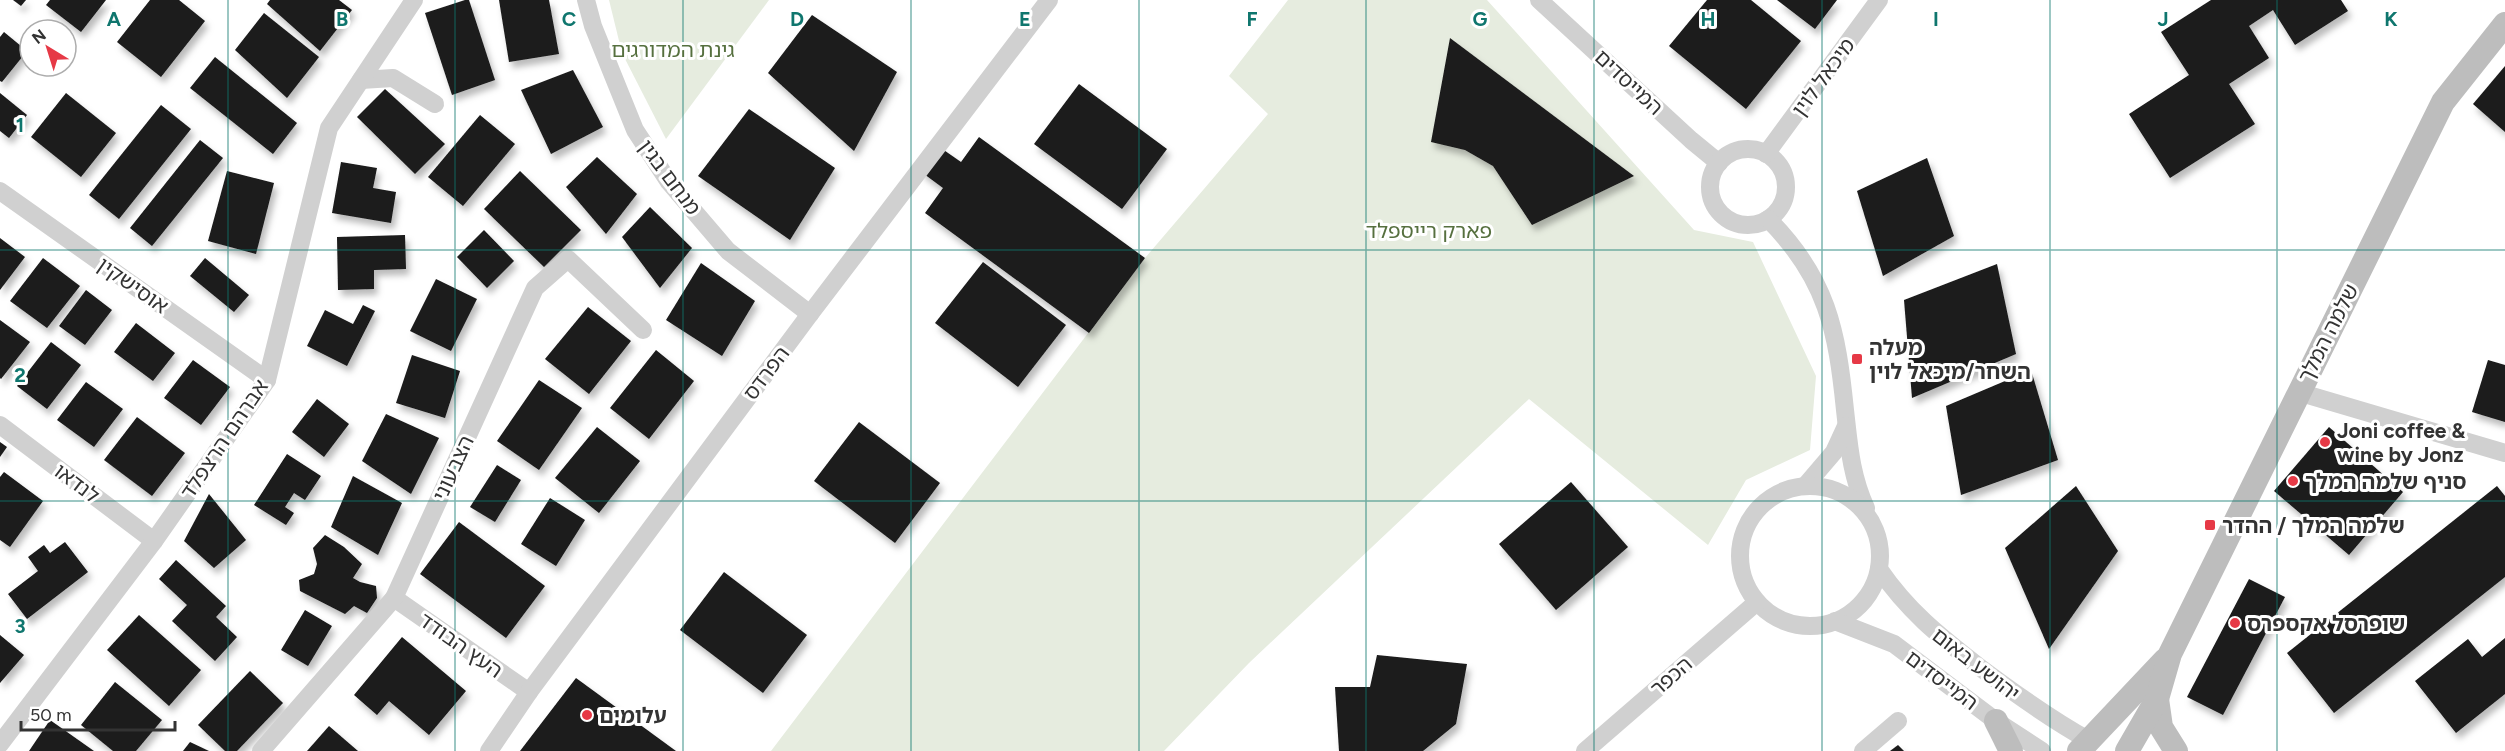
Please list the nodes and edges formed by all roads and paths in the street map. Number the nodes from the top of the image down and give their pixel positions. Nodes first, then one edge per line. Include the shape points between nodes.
1 (414, 0) edge
2 (586, 0) edge
3 (1049, 0) edge
4 (1539, 0) edge
5 (1880, 0) edge
6 (2505, 24) edge
7 (361, 80) junction
8 (435, 104) dead end
9 (1766, 154) junction
10 (1719, 163) junction
11 (0, 191) edge
12 (1768, 219) junction
13 (810, 314) junction
14 (643, 330) dead end
15 (267, 380) junction
16 (2298, 392) junction
17 (1847, 424) junction
18 (0, 425) edge
19 (2505, 453) edge
20 (1805, 486) junction
21 (1875, 528) junction
22 (154, 541) junction
23 (1879, 569) junction
24 (394, 598) junction
25 (1757, 602) junction
26 (1835, 621) junction
27 (2170, 654) junction
28 (529, 692) junction
29 (2157, 699) junction
30 (1898, 721) dead end
31 (1996, 721) junction
32 (0, 744) edge
33 (2084, 746) edge
34 (261, 751) edge
35 (489, 751) edge
36 (1585, 751) edge
37 (1863, 751) edge
38 (2011, 751) edge
39 (2042, 751) edge
40 (2128, 751) edge
41 (2176, 751) edge

1 - 7 street, אברהם הרצפלד
2 - 13 street, מנחם בגין via 635,130 669,182 728,251
3 - 13 street, הפרדס
4 - 10 street, המייסדים
5 - 9 street, מיכאל לוין
6 - 16 street, שלמה המלך via 2443,102
7 - 8 street via 393,78
7 - 15 street, אברהם הרצפלד via 329,128
9 - 10 street via 1741,150
9 - 12 street via 1780,168 1786,186 1778,210
10 - 12 street via 1710,185 1716,207 1724,216 1745,225
11 - 15 street, אוסישקין
12 - 17 street via 1796,248 1822,293 1842,376
13 - 28 street, הפרדס
14 - 24 street, הצבעוני via 568,259 535,288
15 - 22 street, אברהם הרצפלד
16 - 19 street
16 - 27 street, שלמה המלך
17 - 20 street via 1834,452
17 - 21 street via 1851,468
18 - 22 street, לנדאו
20 - 21 street via 1823,487 1854,501
20 - 25 street via 1784,491 1765,502 1746,527 1741,542 1742,574
21 - 23 street
22 - 32 street, אברהם הרצפלד
23 - 26 street via 1859,606
23 - 33 street, יהושע באום via 1898,597 1929,627
24 - 28 street, העץ הבודד
24 - 34 street, הצבעוני
25 - 26 street via 1793,624
25 - 36 street, הכפר
26 - 31 street, המייסדים via 1894,644
27 - 29 street, שלמה המלך
27 - 33 street, שלמה המלך
28 - 35 street, הפרדס
29 - 40 street, שלמה המלך
29 - 41 street via 2161,727
30 - 37 street
31 - 38 street
31 - 39 street, המייסדים
33 - 40 street

